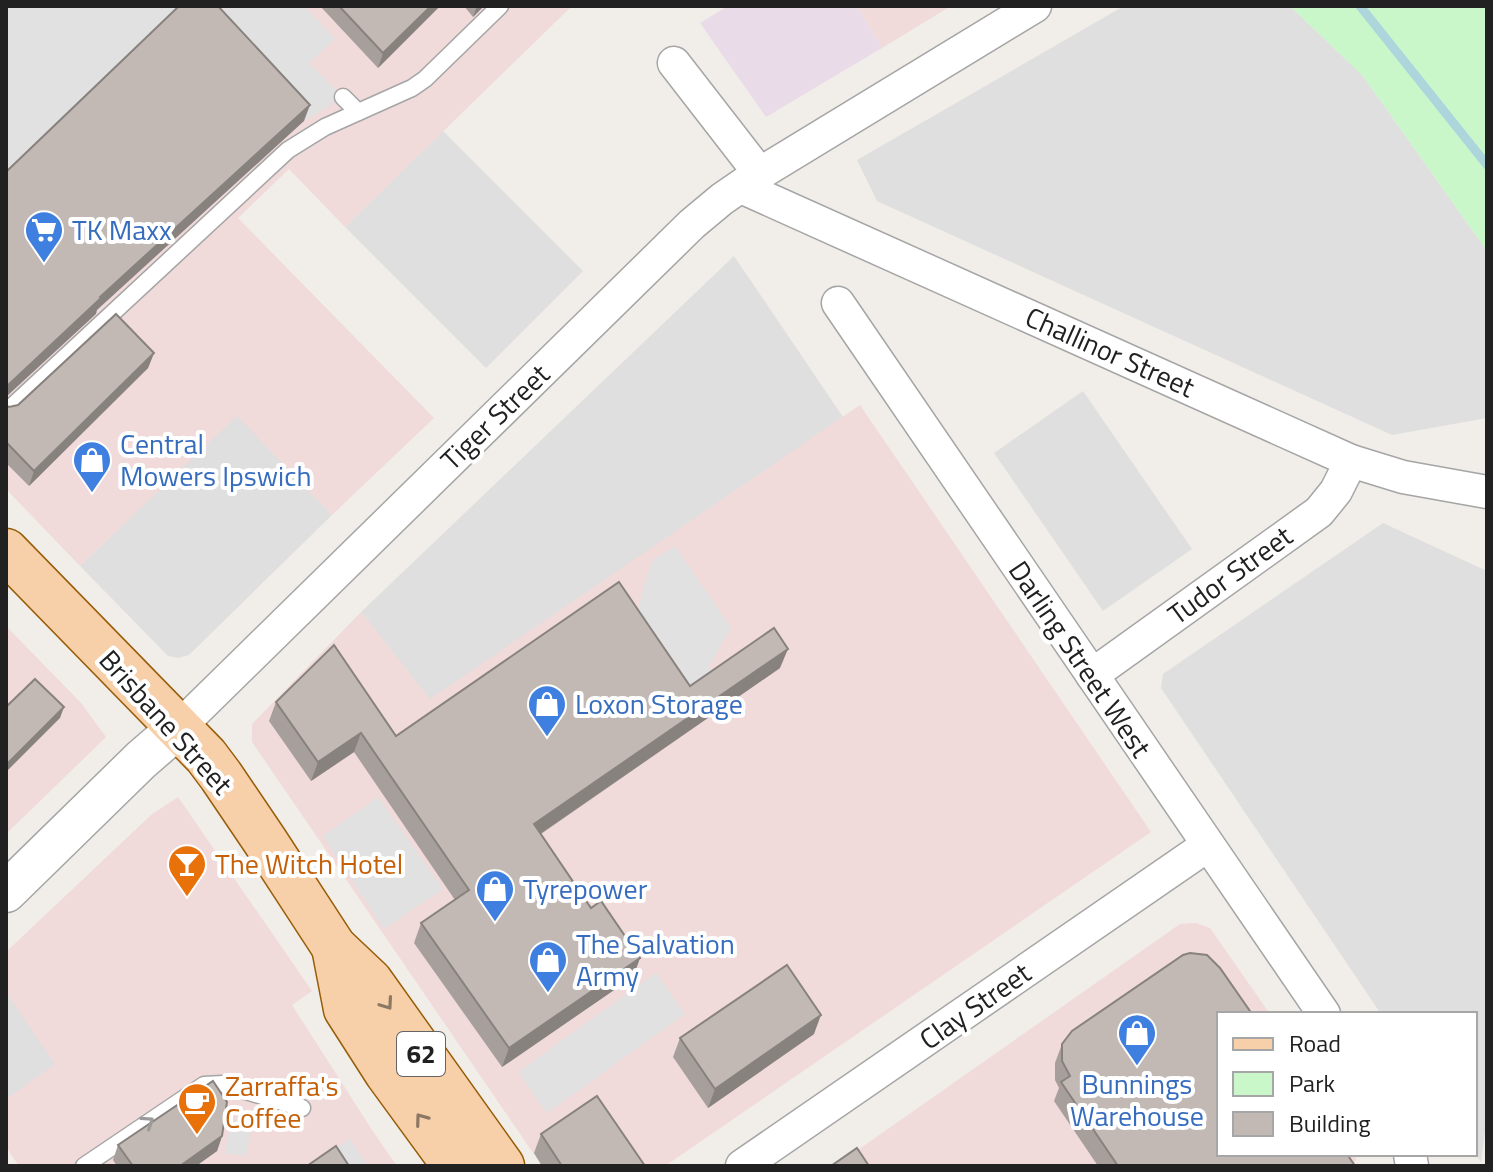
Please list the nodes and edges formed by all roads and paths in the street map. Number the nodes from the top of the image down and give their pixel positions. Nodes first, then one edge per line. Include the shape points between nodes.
1 (500, 6) edge
2 (1035, 6) edge
3 (674, 63) dead end
4 (343, 97) dead end
5 (358, 112) junction
6 (750, 180) junction
7 (838, 303) dead end
8 (6, 412) edge
9 (1351, 461) junction
10 (1487, 492) edge
11 (15, 567) edge
12 (1092, 675) junction
13 (178, 728) junction
14 (1208, 845) junction
15 (6, 892) edge
16 (334, 947) junction
17 (1323, 1012) edge
18 (302, 1108) dead end
19 (746, 1164) edge
20 (84, 1166) edge
21 (455, 1166) edge
22 (502, 1166) edge

1 - 5 lane via 425,79
2 - 6 street, Tiger Street
3 - 6 street
4 - 5 lane
5 - 8 lane via 288,150
6 - 9 street, Challinor Street
6 - 13 street, Tiger Street via 692,224
7 - 12 street, Darling Street West
9 - 10 street, Challinor Street via 1403,477
9 - 12 street, Tudor Street via 1319,512
11 - 13 main road, Brisbane Street / 62
12 - 14 street, Darling Street West
13 - 15 street, Tiger Street
13 - 16 main road, Brisbane Street / 62 via 221,776
14 - 17 street, Darling Street West
14 - 19 street, Clay Street
21 -> 16 main road, Brisbane Street / 62 via 346,1009
16 -> 22 main road, Brisbane Street / 62 via 370,981
20 -> 18 lane via 204,1085 223,1084

